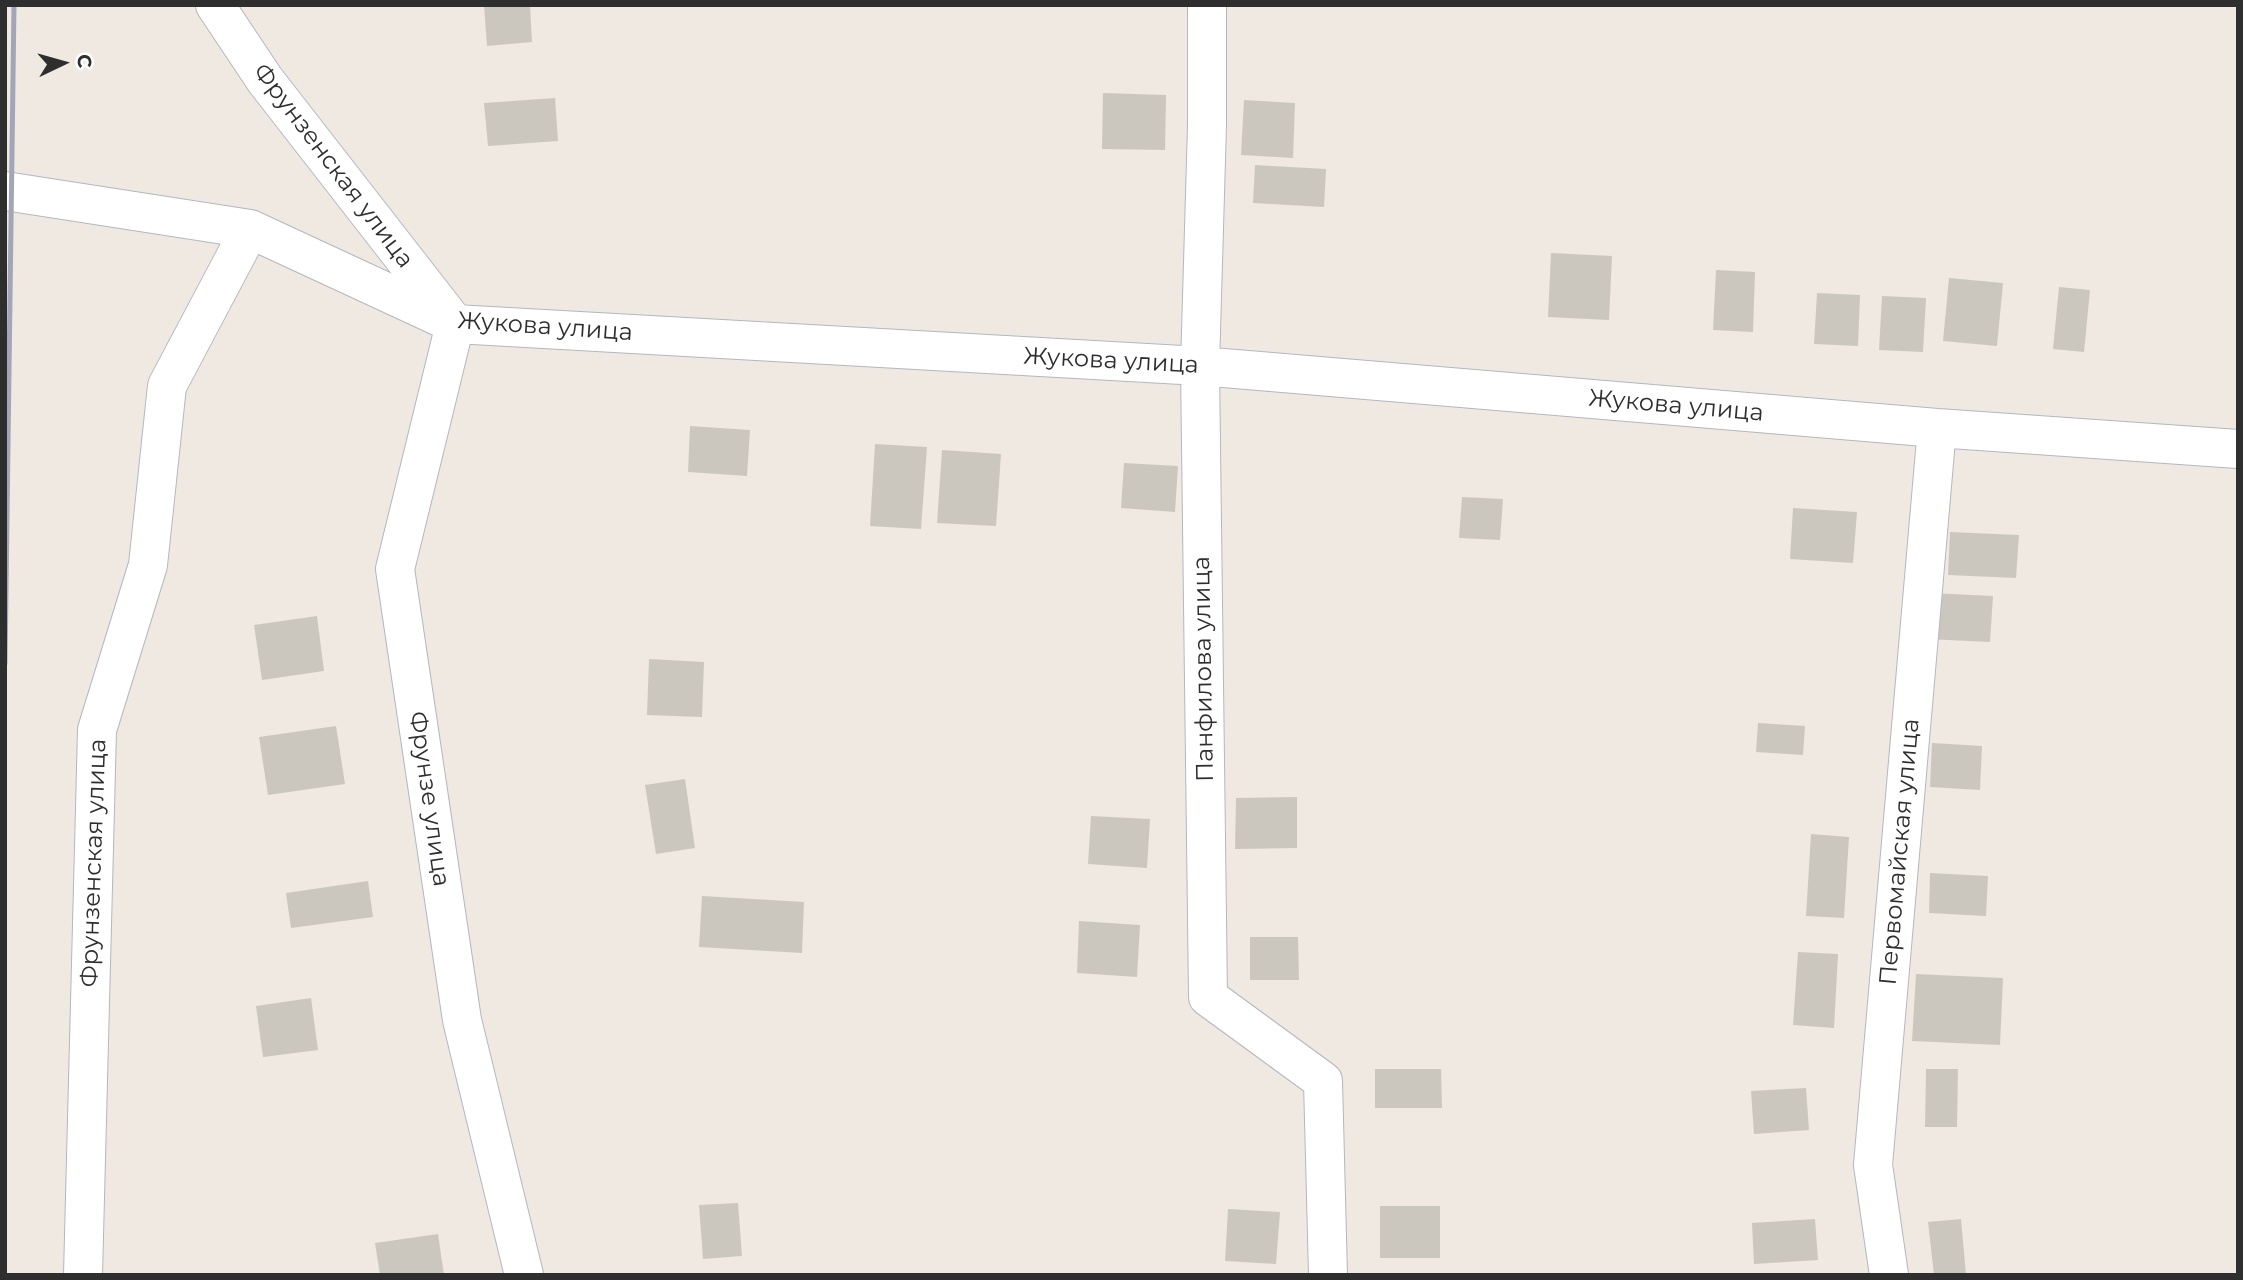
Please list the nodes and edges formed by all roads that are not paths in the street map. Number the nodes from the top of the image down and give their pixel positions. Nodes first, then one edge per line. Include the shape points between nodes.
1 (215, 5) edge
2 (1207, 5) edge
3 (5, 191) edge
4 (250, 229) junction
5 (455, 324) junction
6 (1200, 366) junction
7 (1937, 428) junction
8 (2238, 449) edge
9 (83, 1275) edge
10 (524, 1275) edge
11 (1328, 1275) edge
12 (1889, 1275) edge

1 - 5 street, Фрунзенская улица via 265,80
2 - 6 street, Панфилова улица
3 - 4 street, Жукова улица
4 - 5 street, Жукова улица
4 - 9 street, Фрунзенская улица via 167,386 148,565 97,730
5 - 6 street, Жукова улица
5 - 10 street, Фрунзе улица via 395,569 462,1020
6 - 7 street, Жукова улица
6 - 11 street, Панфилова улица via 1208,997 1323,1081
7 - 8 street, Жукова улица
7 - 12 street, Первомайская улица via 1873,1165

